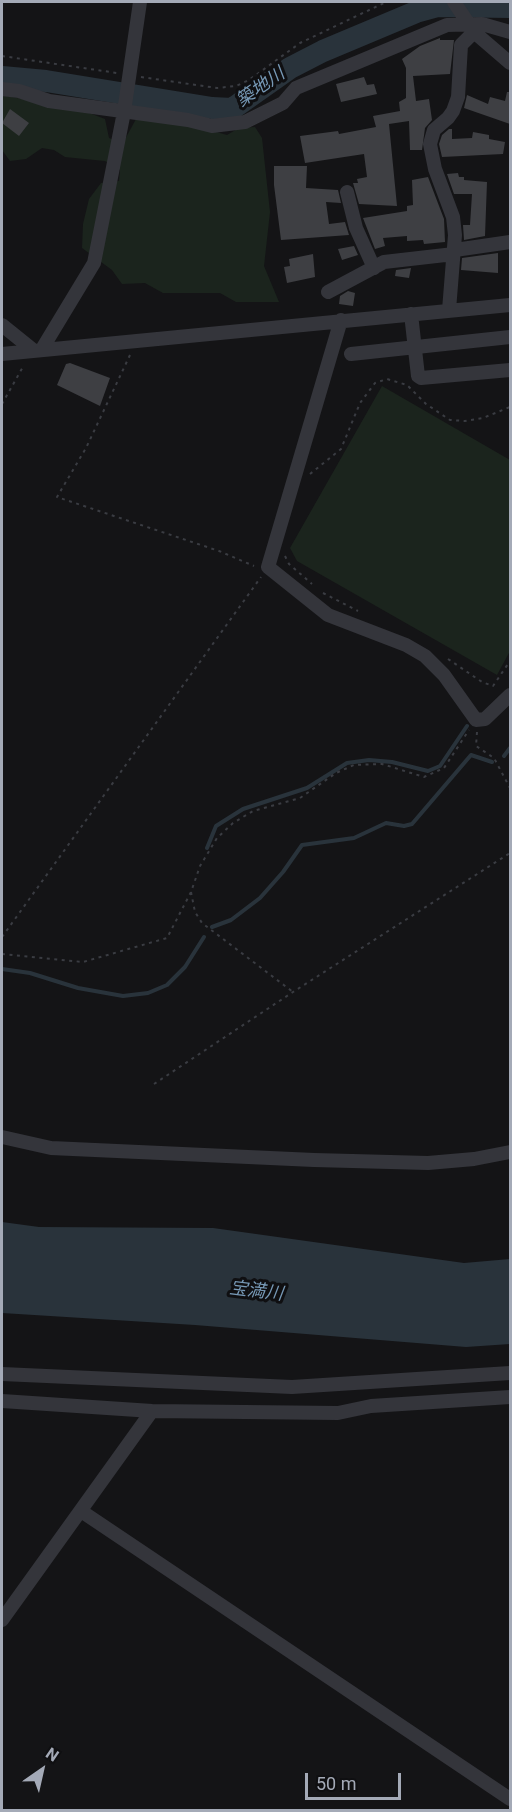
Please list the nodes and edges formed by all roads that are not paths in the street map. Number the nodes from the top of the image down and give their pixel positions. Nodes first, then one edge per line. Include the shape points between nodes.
1 (140, 2) edge
2 (454, 2) edge
3 (469, 25) junction
4 (510, 32) edge
5 (510, 63) edge
6 (2, 89) edge
7 (124, 111) junction
8 (347, 192) dead end
9 (510, 242) edge
10 (455, 252) junction
11 (374, 268) junction
12 (328, 292) dead end
13 (510, 305) edge
14 (449, 310) junction
15 (411, 314) junction
16 (341, 320) junction
17 (2, 326) edge
18 (510, 337) edge
19 (415, 348) junction
20 (37, 350) junction
21 (2, 354) edge
22 (351, 354) dead end
23 (510, 370) edge
24 (510, 695) edge
25 (2, 1137) edge
26 (510, 1152) edge
27 (510, 1373) edge
28 (2, 1374) edge
29 (510, 1398) edge
30 (2, 1401) edge
31 (152, 1412) junction
32 (81, 1511) junction
33 (2, 1620) edge
34 (510, 1799) edge

1 - 7 street
2 - 3 street
3 - 4 street via 482,24
3 - 5 street
3 - 7 street via 447,25 329,73 296,88 283,103 245,122 212,126
3 - 10 street via 461,45 458,97 448,118 434,130 430,144 453,217
6 - 7 street via 49,101
7 - 20 street via 93,264
8 - 11 street via 356,228
9 - 10 street
10 - 11 street via 394,259
10 - 14 street
11 - 12 street
13 - 14 street
14 - 15 street
15 - 16 street
15 - 19 street
16 - 20 street
16 - 24 street via 267,569 328,615 425,656 481,720
17 - 20 street
18 - 19 street
19 - 22 street
19 - 23 street via 421,378
20 - 21 street
25 - 26 street via 51,1148 314,1160 428,1163
27 - 28 street via 292,1388
29 - 31 street via 371,1406 338,1413
30 - 31 street
31 - 32 street
32 - 33 street
32 - 34 street

